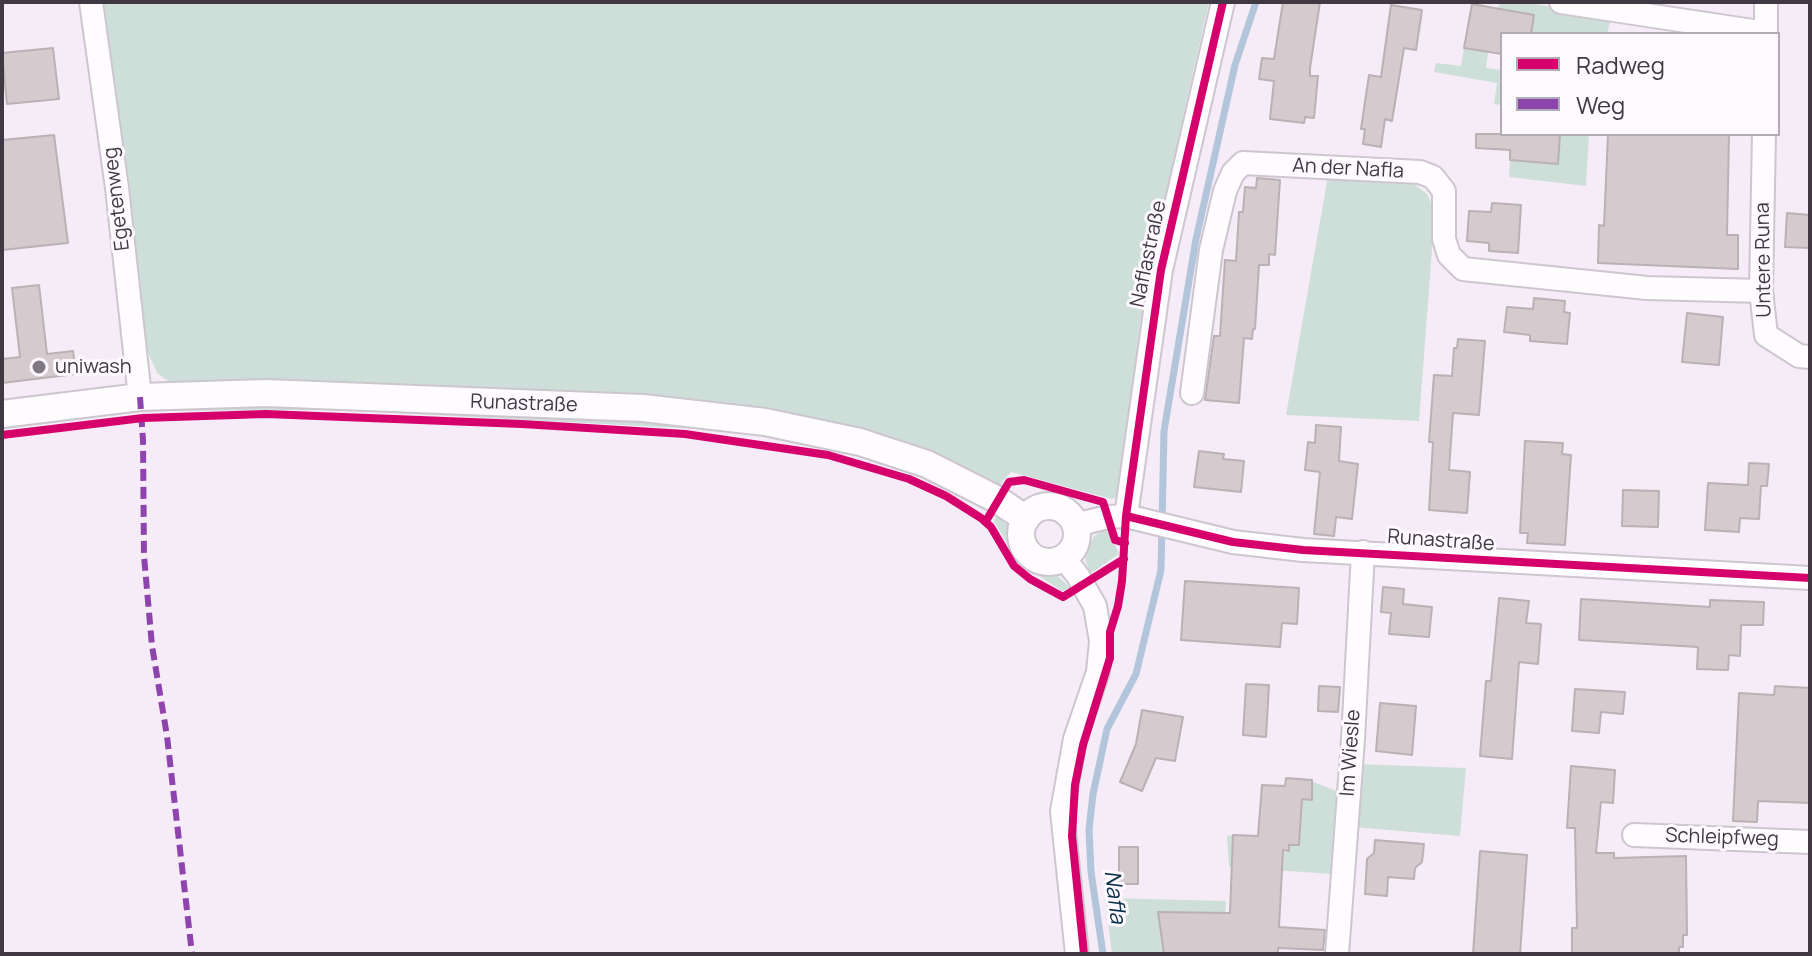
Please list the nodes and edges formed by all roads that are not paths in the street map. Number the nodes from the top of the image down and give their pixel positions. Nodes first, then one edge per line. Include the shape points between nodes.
1 (91, 2) edge
2 (1223, 2) edge
3 (1561, 2) edge
4 (1766, 2) edge
5 (1759, 32) edge
6 (1766, 32) edge
7 (1764, 136) edge
8 (1761, 291) junction
9 (1810, 357) edge
10 (1192, 393) dead end
11 (140, 397) junction
12 (2, 414) edge
13 (1126, 516) junction
14 (1026, 519) junction
15 (1075, 525) junction
16 (1363, 552) junction
17 (1064, 558) junction
18 (1810, 578) edge
19 (1634, 835) dead end
20 (1810, 842) edge
21 (1077, 954) edge
22 (1337, 954) edge

1 - 11 street, Egetenweg
2 - 13 street, Naflastraße via 1161,270
3 - 5 street
4 - 6 street
7 - 8 street, Untere Runa
8 - 9 street, Untere Runa via 1766,335 1799,356
8 - 10 street, An der Nafla via 1647,288 1463,269 1449,255 1444,191 1433,177 1420,172 1243,163 1225,191 1211,250
11 - 12 street, Runastraße
11 - 14 street, Runastraße via 266,393 643,408 765,422 860,442 927,464
13 - 15 street, Runastraße
13 - 16 street, Runastraße via 1233,542
14 - 15 street via 1039,508 1057,507
14 - 17 street via 1021,537 1029,554 1046,562
15 - 17 street via 1075,544
16 - 18 street, Runastraße
16 - 22 street, Im Wiesle
17 - 21 street via 1095,606 1101,641 1098,672 1075,739 1062,811
19 - 20 street, Schleipfweg

